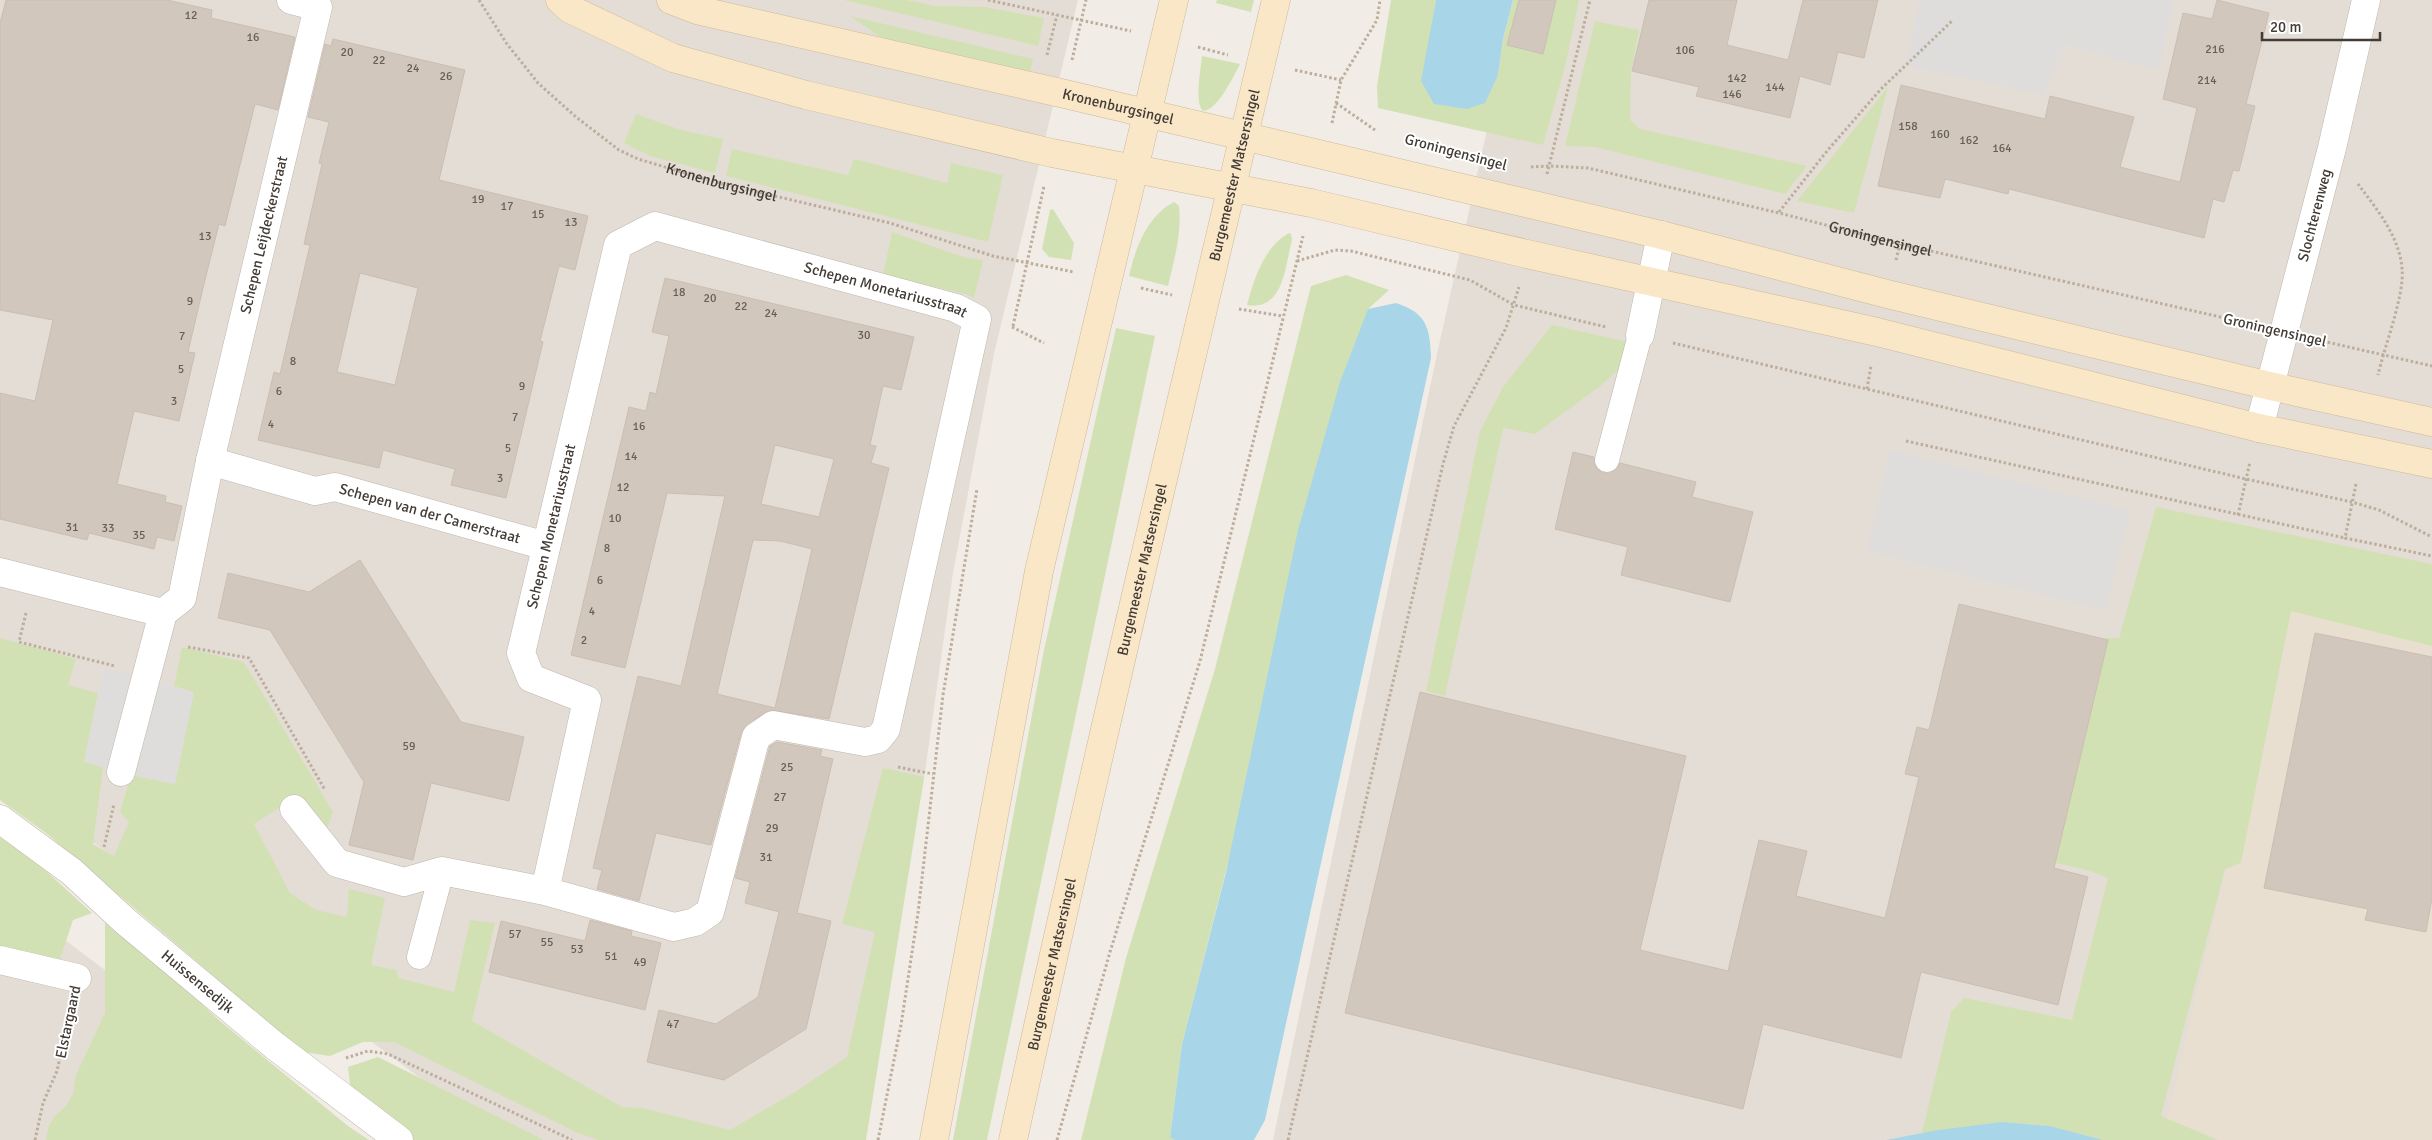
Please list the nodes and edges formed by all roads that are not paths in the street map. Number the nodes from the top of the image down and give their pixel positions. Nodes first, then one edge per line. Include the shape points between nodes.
1 (291, 0) edge
2 (560, 0) edge
3 (671, 0) edge
4 (1174, 0) edge
5 (1276, 0) edge
6 (2366, 0) edge
7 (1147, 113) junction
8 (1244, 136) junction
9 (1134, 168) junction
10 (1232, 186) junction
11 (1661, 235) junction
12 (1652, 282) junction
13 (1640, 335) joint
14 (2270, 386) junction
15 (2432, 422) edge
16 (2259, 428) junction
17 (1607, 460) dead end
18 (210, 461) junction
19 (2432, 464) edge
20 (546, 546) junction
21 (0, 572) edge
22 (163, 613) junction
23 (121, 772) road end
24 (294, 809) dead end
25 (0, 819) edge
26 (442, 871) junction
27 (545, 891) junction
28 (419, 957) dead end
29 (0, 960) edge
30 (77, 978) road end
31 (399, 1140) edge
32 (934, 1140) edge
33 (1013, 1140) edge

1 - 18 street, Schepen Leijdeckerstraat via 318,7
2 - 9 street via 570,9 673,58 815,98 1052,153
3 - 7 street, Kronenburgsingel via 697,10
4 - 7 street
5 - 8 street, Burgemeester Matsersingel
6 - 14 street, Slochterenweg via 2332,148
7 - 8 street, Kronenburgsingel
7 - 9 street
8 - 10 street, Burgemeester Matsersingel
8 - 11 street
9 - 10 street
9 - 32 street via 1039,571
10 - 12 street
10 - 33 street, Burgemeester Matsersingel via 1061,917
11 - 12 street
11 - 14 street via 1887,294
12 - 13 street
12 - 16 street via 1877,332
13 - 17 lane
14 - 15 street
14 - 16 street, Slochterenweg
16 - 19 street
18 - 20 street, Schepen van der Camerstraat via 315,491 335,487
18 - 22 street via 182,598
20 - 27 street, Schepen Monetariusstraat via 522,653 530,678 587,700
20 - 27 street, Schepen Monetariusstraat via 618,245 655,226 956,308 977,319 886,728 878,739 865,742 773,724 756,737 710,912 696,922 674,926
21 - 22 street
22 - 23 street
24 - 26 street, Schepen Monetariusstraat via 337,863 404,882
25 - 31 street, Huissensedijk via 72,872 125,921 320,1081
26 - 27 street, Schepen Monetariusstraat
26 - 28 lane
29 - 30 street, Elstargaard

